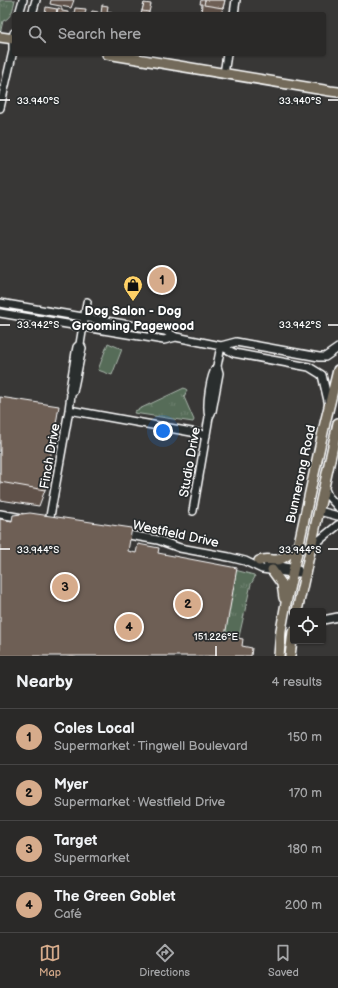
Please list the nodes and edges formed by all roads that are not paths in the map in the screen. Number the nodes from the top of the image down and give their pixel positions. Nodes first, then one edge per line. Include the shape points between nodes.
1 (23, 0) edge
2 (36, 0) edge
3 (236, 0) edge
4 (20, 12) edge
5 (33, 12) edge
6 (234, 12) edge
7 (0, 37) edge
8 (12, 37) edge
9 (13, 56) edge
10 (119, 56) edge
11 (227, 56) edge
12 (224, 74) junction
13 (335, 92) edge
14 (0, 108) edge
15 (87, 302) dead end
16 (0, 303) edge
17 (0, 313) edge
18 (84, 318) junction
19 (83, 327) junction
20 (176, 337) junction
21 (221, 346) junction
22 (338, 348) edge
23 (338, 370) edge
24 (329, 405) junction
25 (69, 410) junction
26 (338, 423) edge
27 (206, 436) junction
28 (324, 487) junction
29 (338, 507) edge
30 (193, 511) dead end
31 (319, 511) junction
32 (0, 514) edge
33 (338, 516) edge
34 (33, 519) edge
35 (41, 520) edge
36 (338, 525) edge
37 (114, 533) edge
38 (299, 544) junction
39 (311, 547) junction
40 (229, 557) junction
41 (260, 561) junction
42 (272, 570) junction
43 (292, 570) junction
44 (305, 573) junction
45 (286, 603) junction
46 (300, 608) edge
47 (338, 617) edge
48 (326, 619) edge
49 (291, 644) edge
50 (278, 656) edge
51 (290, 656) edge

1 - 4 street
2 - 5 street
3 - 6 street
7 - 8 main road
9 - 14 street
10 - 12 main road
11 - 12 street
12 - 13 main road
15 - 18 street, Finch Drive
16 - 18 street
17 - 19 street
18 - 19 street, Finch Drive
18 - 20 street via 165,331
19 - 20 street via 164,340
19 - 25 street, Finch Drive via 76,352
20 - 21 street
21 - 22 street via 236,342 319,357 325,357
21 - 24 street via 234,353 309,367 322,375
21 - 27 street, Studio Drive via 217,366 213,372
23 - 24 main road, Bunnerong Road
24 - 38 main road, Bunnerong Road
25 - 27 street
25 - 35 street, Finch Drive via 53,522
26 - 28 main road, Bunnerong Road
27 - 30 street, Studio Drive
28 - 29 street
28 - 31 main road, Bunnerong Road
31 - 33 street
31 - 39 main road, Bunnerong Road
32 - 34 street
36 - 39 street
37 - 40 street, Westfield Drive via 158,540 180,548
38 - 41 main road via 280,559 268,558
38 - 43 main road, Bunnerong Road
39 - 44 main road, Bunnerong Road
40 - 41 street, Westfield Drive
40 - 42 street, Westfield Drive via 245,561 256,568
41 - 43 street, Westfield Drive
42 - 43 street, Westfield Drive
42 - 45 main road via 282,584
43 - 44 street, Westfield Drive
43 - 45 main road, Bunnerong Road
44 - 46 main road, Bunnerong Road
45 - 50 main road, Bunnerong Road
47 - 48 street
49 - 51 main road

